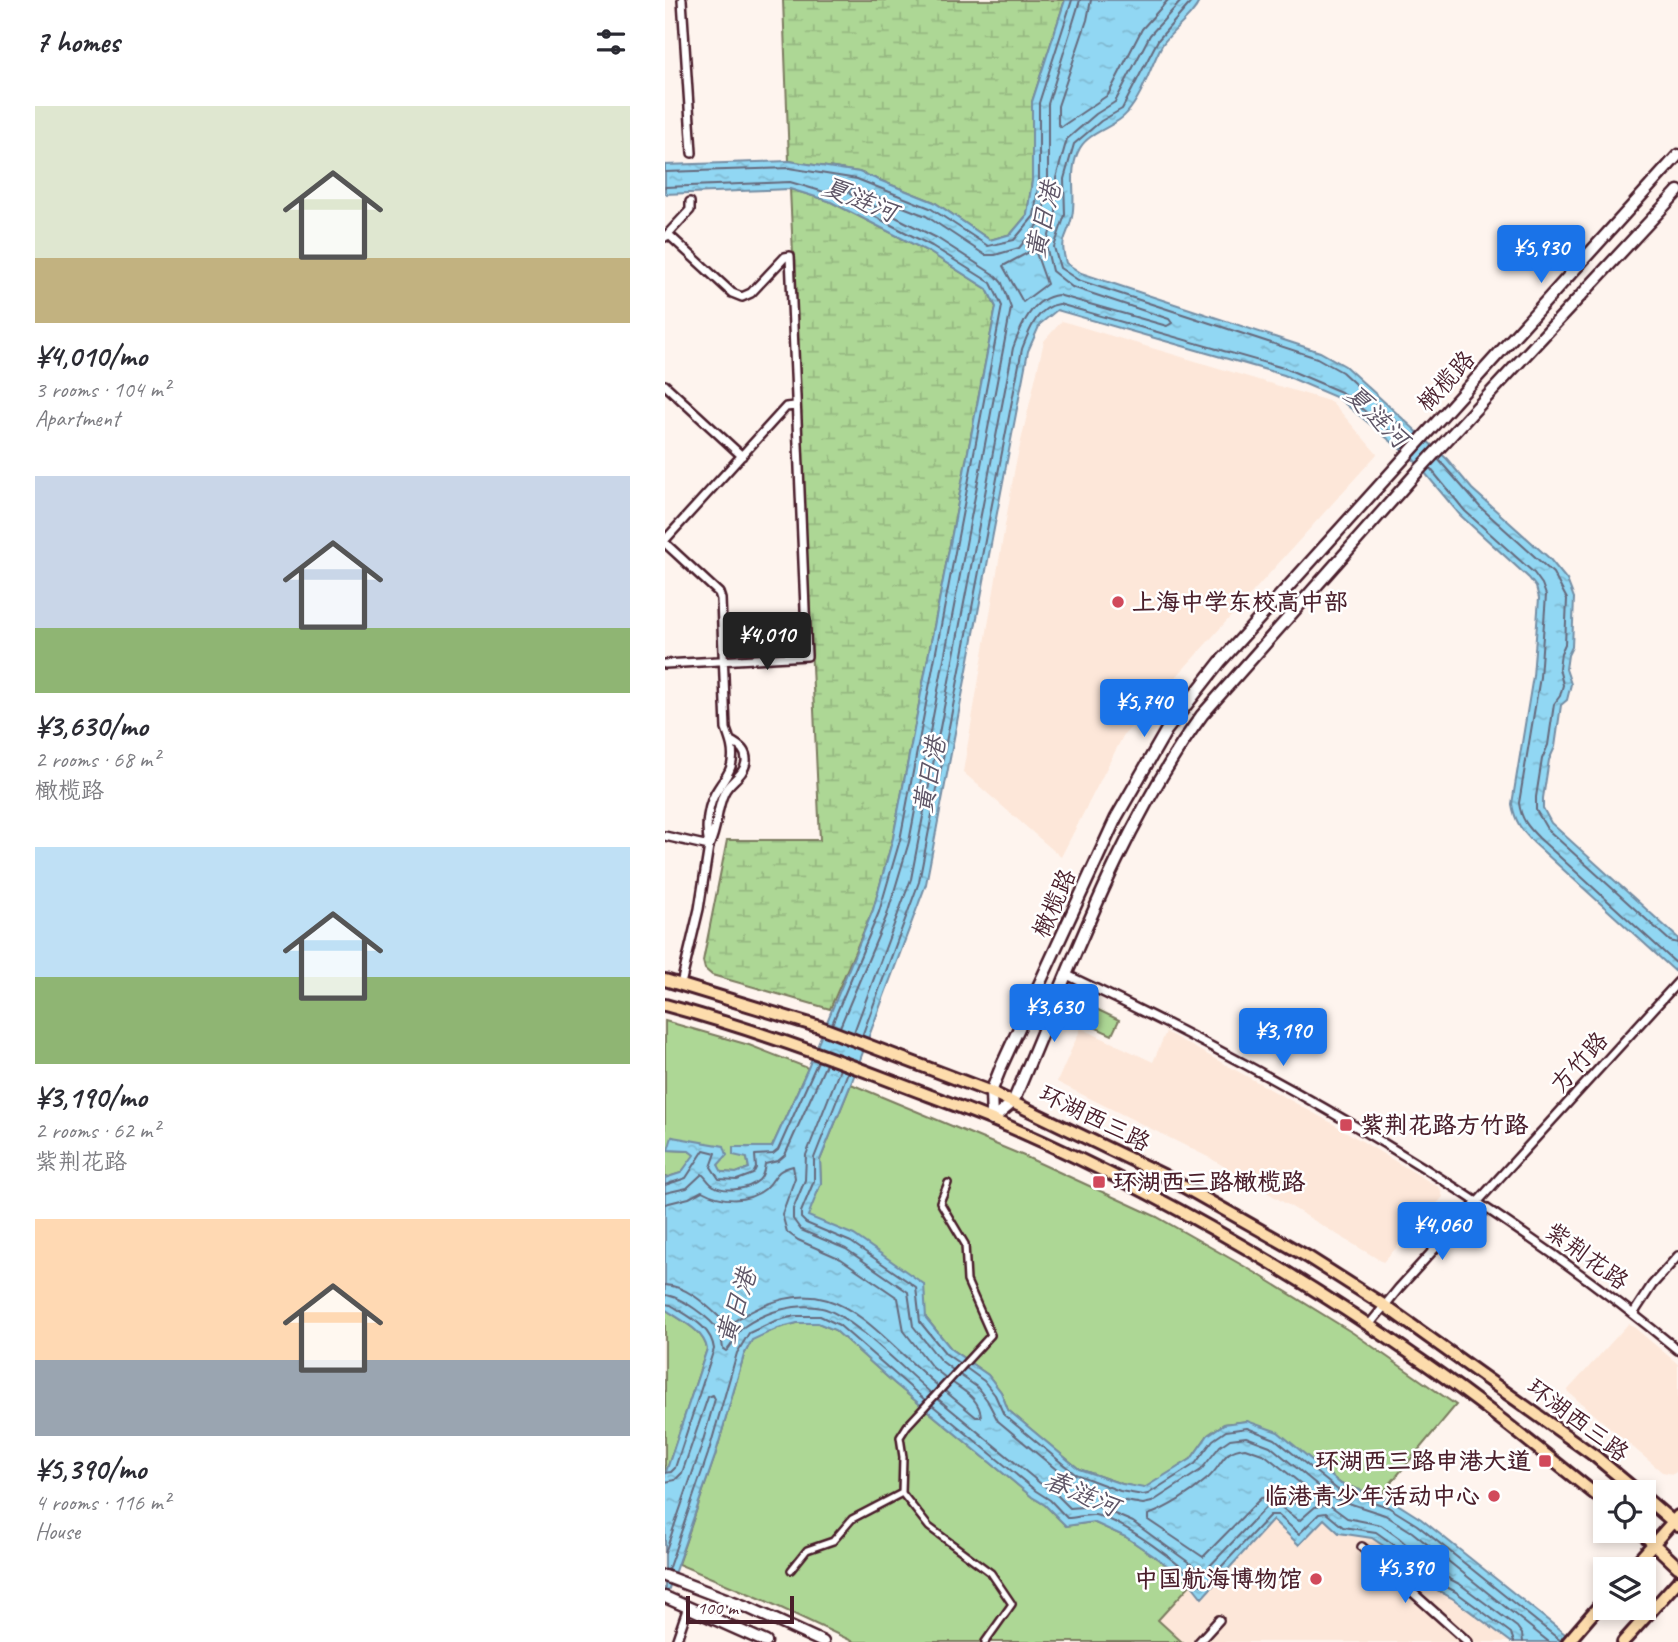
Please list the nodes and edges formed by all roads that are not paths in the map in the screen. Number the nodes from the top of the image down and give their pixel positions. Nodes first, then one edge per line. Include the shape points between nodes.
1 (683, 0) edge
2 (692, 153) dead end
3 (1678, 155) edge
4 (1678, 191) edge
5 (690, 202) dead end
6 (666, 236) edge
7 (665, 385) edge
8 (795, 406) junction
9 (742, 456) junction
10 (665, 542) edge
11 (725, 661) junction
12 (665, 664) edge
13 (731, 741) junction
14 (665, 836) edge
15 (709, 846) junction
16 (1067, 975) junction
17 (665, 980) edge
18 (1678, 983) edge
19 (681, 984) junction
20 (665, 1005) edge
21 (991, 1092) junction
22 (1013, 1101) junction
23 (992, 1120) junction
24 (949, 1183) dead end
25 (1478, 1202) junction
26 (1678, 1256) edge
27 (1385, 1306) junction
28 (1633, 1314) junction
29 (1369, 1325) junction
30 (1678, 1350) edge
31 (1623, 1480) edge
32 (1593, 1492) edge
33 (902, 1493) junction
34 (1656, 1506) edge
35 (1676, 1521) edge
36 (1656, 1539) edge
37 (1652, 1543) edge
38 (1654, 1543) edge
39 (1362, 1547) dead end
40 (1641, 1557) edge
41 (1678, 1567) edge
42 (791, 1570) dead end
43 (670, 1578) edge
44 (1678, 1581) edge
45 (668, 1598) edge
46 (688, 1607) junction
47 (1593, 1613) edge
48 (1219, 1620) dead end
49 (1571, 1639) edge
50 (676, 1642) edge
51 (766, 1642) edge
52 (823, 1642) edge
53 (985, 1642) edge
54 (1199, 1642) edge
55 (1468, 1642) edge
56 (1623, 1642) edge

1 - 2 street
3 - 21 main road, 橄榄路 via 1220,662 1166,731 1116,818
4 - 16 main road, 橄榄路 via 1419,470 1235,676 1174,754 1132,828
5 - 6 street via 690,210
6 - 8 street via 742,297 790,256
7 - 9 street
8 - 9 street via 786,407
8 - 11 street via 807,656
9 - 10 street
10 - 11 street via 719,593
11 - 12 street
11 - 13 street via 726,729
13 - 15 street via 732,766 714,794 705,828
13 - 15 street via 744,751 745,766 723,794
14 - 15 street
15 - 19 street
16 - 22 main road, 橄榄路
16 - 25 street, 紫荆花路 via 1290,1088
17 - 19 main road, 环湖西三路
18 - 25 street, 方竹路
19 - 21 main road, 环湖西三路 via 820,1027
20 - 23 main road, 环湖西三路 via 810,1051
21 - 22 main road, 环湖西三路
21 - 23 main road, 橄榄路
22 - 23 main road, 橄榄路
22 - 27 main road, 环湖西三路 via 1184,1187
23 - 29 main road, 环湖西三路 via 1124,1182 1232,1240
24 - 33 street via 940,1202 965,1244 967,1281 991,1335 900,1437
25 - 27 street, 方竹路
25 - 28 street, 紫荆花路
26 - 28 street
27 - 29 street, 方竹路
27 - 31 main road, 环湖西三路
28 - 30 street, 紫荆花路
29 - 32 main road, 环湖西三路 via 1493,1413
33 - 42 street via 852,1519 833,1541 807,1550
33 - 53 street via 929,1527 991,1573 1012,1604
34 - 35 main road
35 - 36 main road
37 - 40 main road
38 - 41 main road
39 - 55 street
43 - 52 main road
44 - 56 main road
45 - 46 main road
46 - 50 street
46 - 51 main road
47 - 49 main road
48 - 54 street

